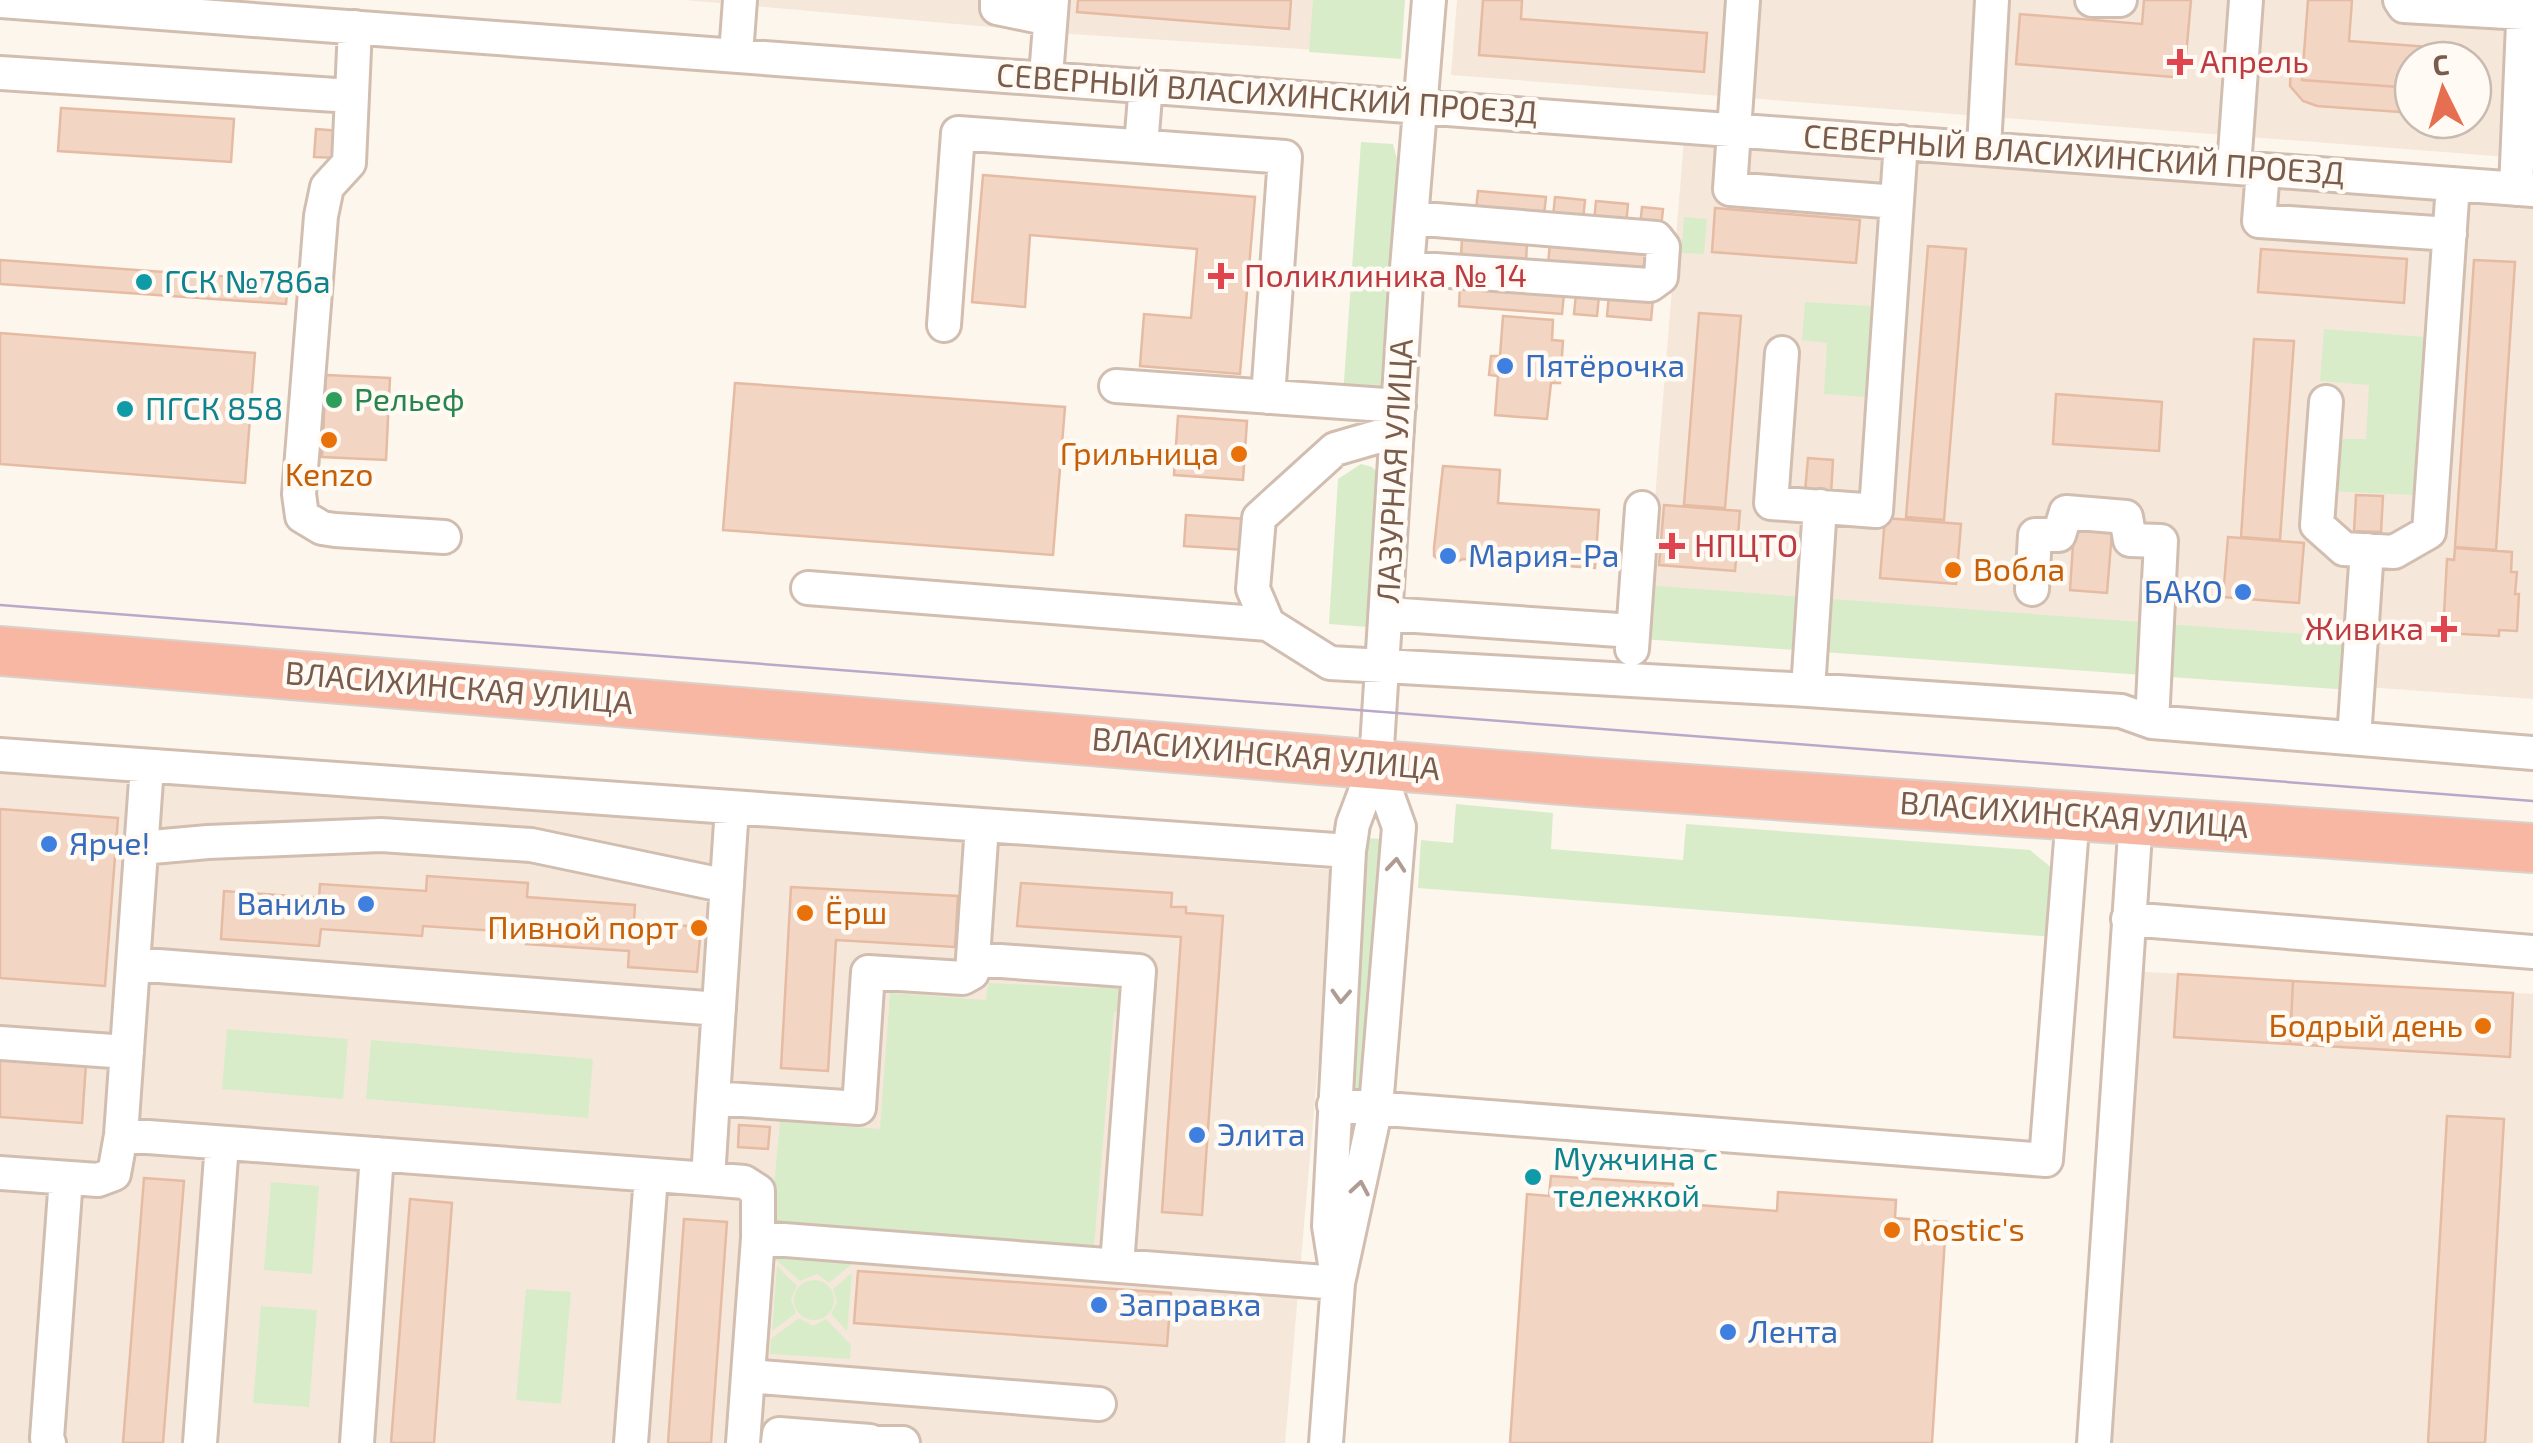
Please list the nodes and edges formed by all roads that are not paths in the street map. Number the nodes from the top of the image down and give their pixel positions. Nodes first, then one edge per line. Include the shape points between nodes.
1 (740, 0) edge
2 (998, 0) edge
3 (1429, 0) edge
4 (1742, 0) edge
5 (1992, 0) edge
6 (2092, 0) edge
7 (2120, 0) edge
8 (2246, 0) edge
9 (2400, 0) edge
10 (13, 1) edge
11 (2524, 7) edge
12 (1051, 9) edge
13 (312, 12) edge
14 (355, 27) junction
15 (736, 54) junction
16 (0, 73) edge
17 (1046, 76) junction
18 (1146, 84) junction
19 (351, 96) junction
20 (1421, 106) junction
21 (1735, 130) junction
22 (1901, 142) junction
23 (1141, 146) junction
24 (1984, 148) junction
25 (2248, 168) junction
26 (2453, 184) junction
27 (2524, 190) edge
28 (1897, 202) junction
29 (1411, 218) junction
30 (2450, 234) junction
31 (1407, 268) junction
32 (944, 325) dead end
33 (1782, 353) dead end
34 (1116, 386) dead end
35 (1268, 397) junction
36 (2326, 402) dead end
37 (1398, 419) junction
38 (1820, 506) junction
39 (1642, 508) dead end
40 (444, 538) dead end
41 (2367, 550) junction
42 (808, 588) dead end
43 (2032, 590) dead end
44 (1387, 614) junction
45 (1268, 624) junction
46 (1633, 631) junction
47 (0, 651) edge
48 (1384, 665) junction
49 (1630, 678) junction
50 (1808, 690) junction
51 (2152, 722) junction
52 (2354, 738) junction
53 (2533, 753) edge
54 (0, 755) edge
55 (1376, 763) junction
56 (147, 766) junction
57 (732, 808) junction
58 (2073, 815) junction
59 (2136, 819) junction
60 (982, 825) junction
61 (141, 848) junction
62 (2533, 848) edge
63 (1349, 851) junction
64 (727, 886) junction
65 (2128, 919) junction
66 (2533, 952) edge
67 (972, 959) junction
68 (133, 964) junction
69 (719, 1009) junction
70 (0, 1042) edge
71 (127, 1052) junction
72 (713, 1098) junction
73 (1334, 1105) junction
74 (1376, 1107) junction
75 (121, 1135) junction
76 (222, 1143) junction
77 (377, 1154) junction
78 (0, 1173) edge
79 (651, 1176) junction
80 (66, 1178) junction
81 (708, 1179) junction
82 (758, 1238) junction
83 (1117, 1266) junction
84 (1338, 1283) junction
85 (748, 1376) junction
86 (1099, 1404) dead end
87 (881, 1442) edge
88 (50, 1443) edge
89 (200, 1443) edge
90 (357, 1443) edge
91 (631, 1443) edge
92 (743, 1443) edge
93 (778, 1443) edge
94 (1326, 1443) edge
95 (2094, 1443) edge

1 - 15 street
2 - 12 street via 997,8
3 - 20 street, ЛАЗУРНАЯ УЛИЦА
4 - 21 street
5 - 24 street
6 - 7 street
8 - 25 street
9 - 11 street via 2404,6
10 - 13 street, СЕВЕРНЫЙ ВЛАСИХИНСКИЙ ПРОЕЗД
11 - 27 street
12 - 17 street
13 - 14 street, СЕВЕРНЫЙ ВЛАСИХИНСКИЙ ПРОЕЗД
14 - 15 street, СЕВЕРНЫЙ ВЛАСИХИНСКИЙ ПРОЕЗД
14 - 19 street
15 - 17 street, СЕВЕРНЫЙ ВЛАСИХИНСКИЙ ПРОЕЗД
16 - 19 street
17 - 18 street, СЕВЕРНЫЙ ВЛАСИХИНСКИЙ ПРОЕЗД
18 - 20 street, СЕВЕРНЫЙ ВЛАСИХИНСКИЙ ПРОЕЗД
18 - 23 street
19 - 40 street via 349,163 328,186 321,216 302,516 322,528
20 - 21 street, СЕВЕРНЫЙ ВЛАСИХИНСКИЙ ПРОЕЗД
20 - 29 street, ЛАЗУРНАЯ УЛИЦА
21 - 22 street, СЕВЕРНЫЙ ВЛАСИХИНСКИЙ ПРОЕЗД
21 - 28 street via 1730,189
22 - 24 street, СЕВЕРНЫЙ ВЛАСИХИНСКИЙ ПРОЕЗД
22 - 28 street
23 - 32 street via 958,133
23 - 35 street via 1285,156
24 - 25 street, СЕВЕРНЫЙ ВЛАСИХИНСКИЙ ПРОЕЗД
25 - 26 street, СЕВЕРНЫЙ ВЛАСИХИНСКИЙ ПРОЕЗД
25 - 30 street via 2259,221
26 - 27 street, СЕВЕРНЫЙ ВЛАСИХИНСКИЙ ПРОЕЗД
26 - 30 street
28 - 38 street via 1876,511
29 - 31 street, ЛАЗУРНАЯ УЛИЦА
29 - 31 street via 1656,238 1663,247 1661,277 1650,285
30 - 41 street via 2429,532 2394,552
31 - 37 street, ЛАЗУРНАЯ УЛИЦА
33 - 38 street via 1772,504
34 - 35 street
35 - 37 street
36 - 41 street via 2317,525 2344,549
37 - 44 street, ЛАЗУРНАЯ УЛИЦА
37 - 45 street via 1335,449 1259,518 1253,589
38 - 50 street
39 - 46 street
41 - 52 street
42 - 45 street
43 - 51 street via 2035,535 2059,536 2066,512 2126,517 2130,540 2162,541
44 - 46 street
44 - 48 street, ЛАЗУРНАЯ УЛИЦА
45 - 48 street via 1330,663
46 - 49 street
47 - 55 highway, ВЛАСИХИНСКАЯ УЛИЦА
48 - 49 street
48 - 55 street, ЛАЗУРНАЯ УЛИЦА
49 - 50 street
50 - 51 street via 2121,711
51 - 52 street
52 - 53 street
54 - 56 street
55 - 58 highway, ВЛАСИХИНСКАЯ УЛИЦА
55 - 63 street, ЛАЗУРНАЯ УЛИЦА
74 -> 55 street, ЛАЗУРНАЯ УЛИЦА via 1399,827
56 - 57 street
56 - 61 street
57 - 60 street
57 - 64 street
58 - 59 highway, ВЛАСИХИНСКАЯ УЛИЦА
58 - 74 street via 2046,1160
59 - 62 highway, ВЛАСИХИНСКАЯ УЛИЦА
59 - 65 street
60 - 63 street
60 - 67 street
61 - 64 street via 381,835 531,845
61 - 68 street
63 -> 73 street, ЛАЗУРНАЯ УЛИЦА
64 - 69 street
65 - 66 street
65 - 95 street
67 - 72 street via 972,973 963,978 868,972 859,1108
67 - 83 street via 1139,971
68 - 69 street
68 - 71 street
69 - 72 street
70 - 71 street
71 - 75 street
72 - 81 street
73 - 74 street
73 - 84 street, ЛАЗУРНАЯ УЛИЦА via 1329,1226
84 -> 74 street, ЛАЗУРНАЯ УЛИЦА
75 - 76 street
75 - 80 street via 114,1174
76 - 77 street
76 - 89 street
77 - 79 street
77 - 90 street
78 - 80 street
79 - 81 street
79 - 91 street
80 - 88 street
81 - 82 street via 744,1182 758,1191
82 - 83 street
82 - 85 street
83 - 84 street
84 - 94 street, ЛАЗУРНАЯ УЛИЦА
85 - 86 street
85 - 92 street
87 - 93 street via 779,1434

